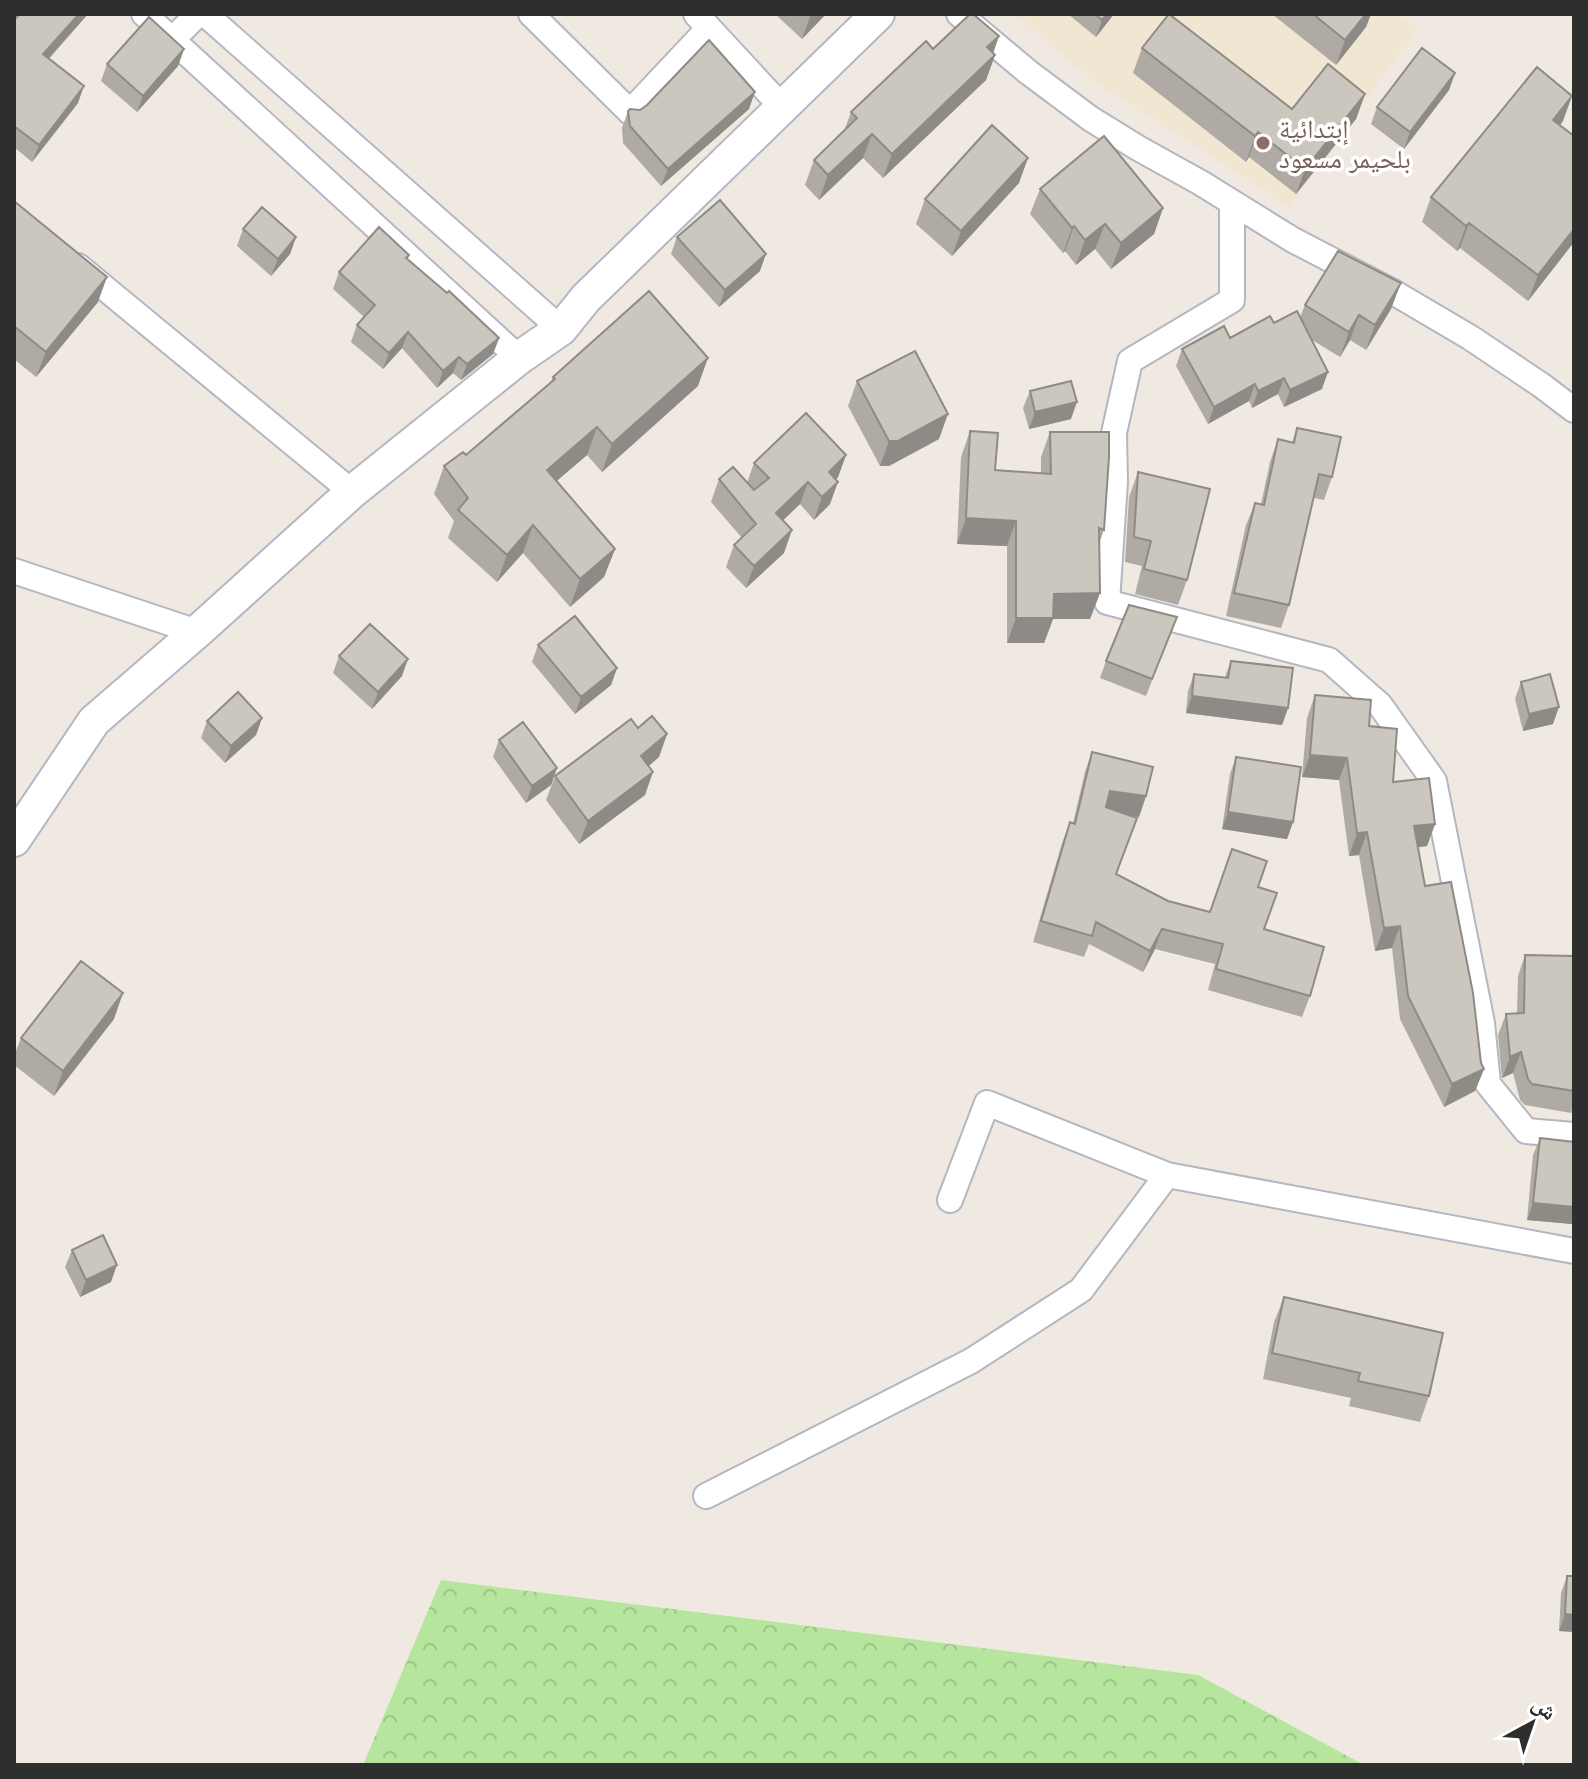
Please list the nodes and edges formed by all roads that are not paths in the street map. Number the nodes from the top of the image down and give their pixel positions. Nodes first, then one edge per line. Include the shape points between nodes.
1 (144, 14) edge
2 (198, 14) edge
3 (205, 14) edge
4 (531, 14) edge
5 (878, 14) edge
6 (959, 14) edge
7 (702, 21) edge
8 (172, 40) junction
9 (782, 107) junction
10 (1232, 202) junction
11 (62, 253) edge
12 (561, 329) junction
13 (519, 358) junction
14 (1574, 410) edge
15 (352, 492) junction
16 (14, 571) edge
17 (197, 632) junction
18 (14, 840) edge
19 (1574, 1135) edge
20 (1167, 1175) junction
21 (950, 1200) dead end
22 (1574, 1251) edge
23 (706, 1496) dead end

1 - 8 street
2 - 8 street
3 - 12 street
4 - 7 street via 630,112
5 - 9 main road
6 - 10 street via 1091,119
7 - 9 street
8 - 13 street
9 - 12 main road via 586,298
10 - 14 street via 1471,338
10 - 19 street via 1232,300 1130,361 1114,433 1107,602 1329,660 1380,705 1434,781 1482,1023 1488,1084 1526,1131
11 - 15 street
12 - 13 main road
13 - 15 main road
15 - 17 main road
16 - 17 street
17 - 18 main road via 94,721
20 - 21 street via 987,1103
20 - 22 street
20 - 23 street via 1081,1290 971,1361

